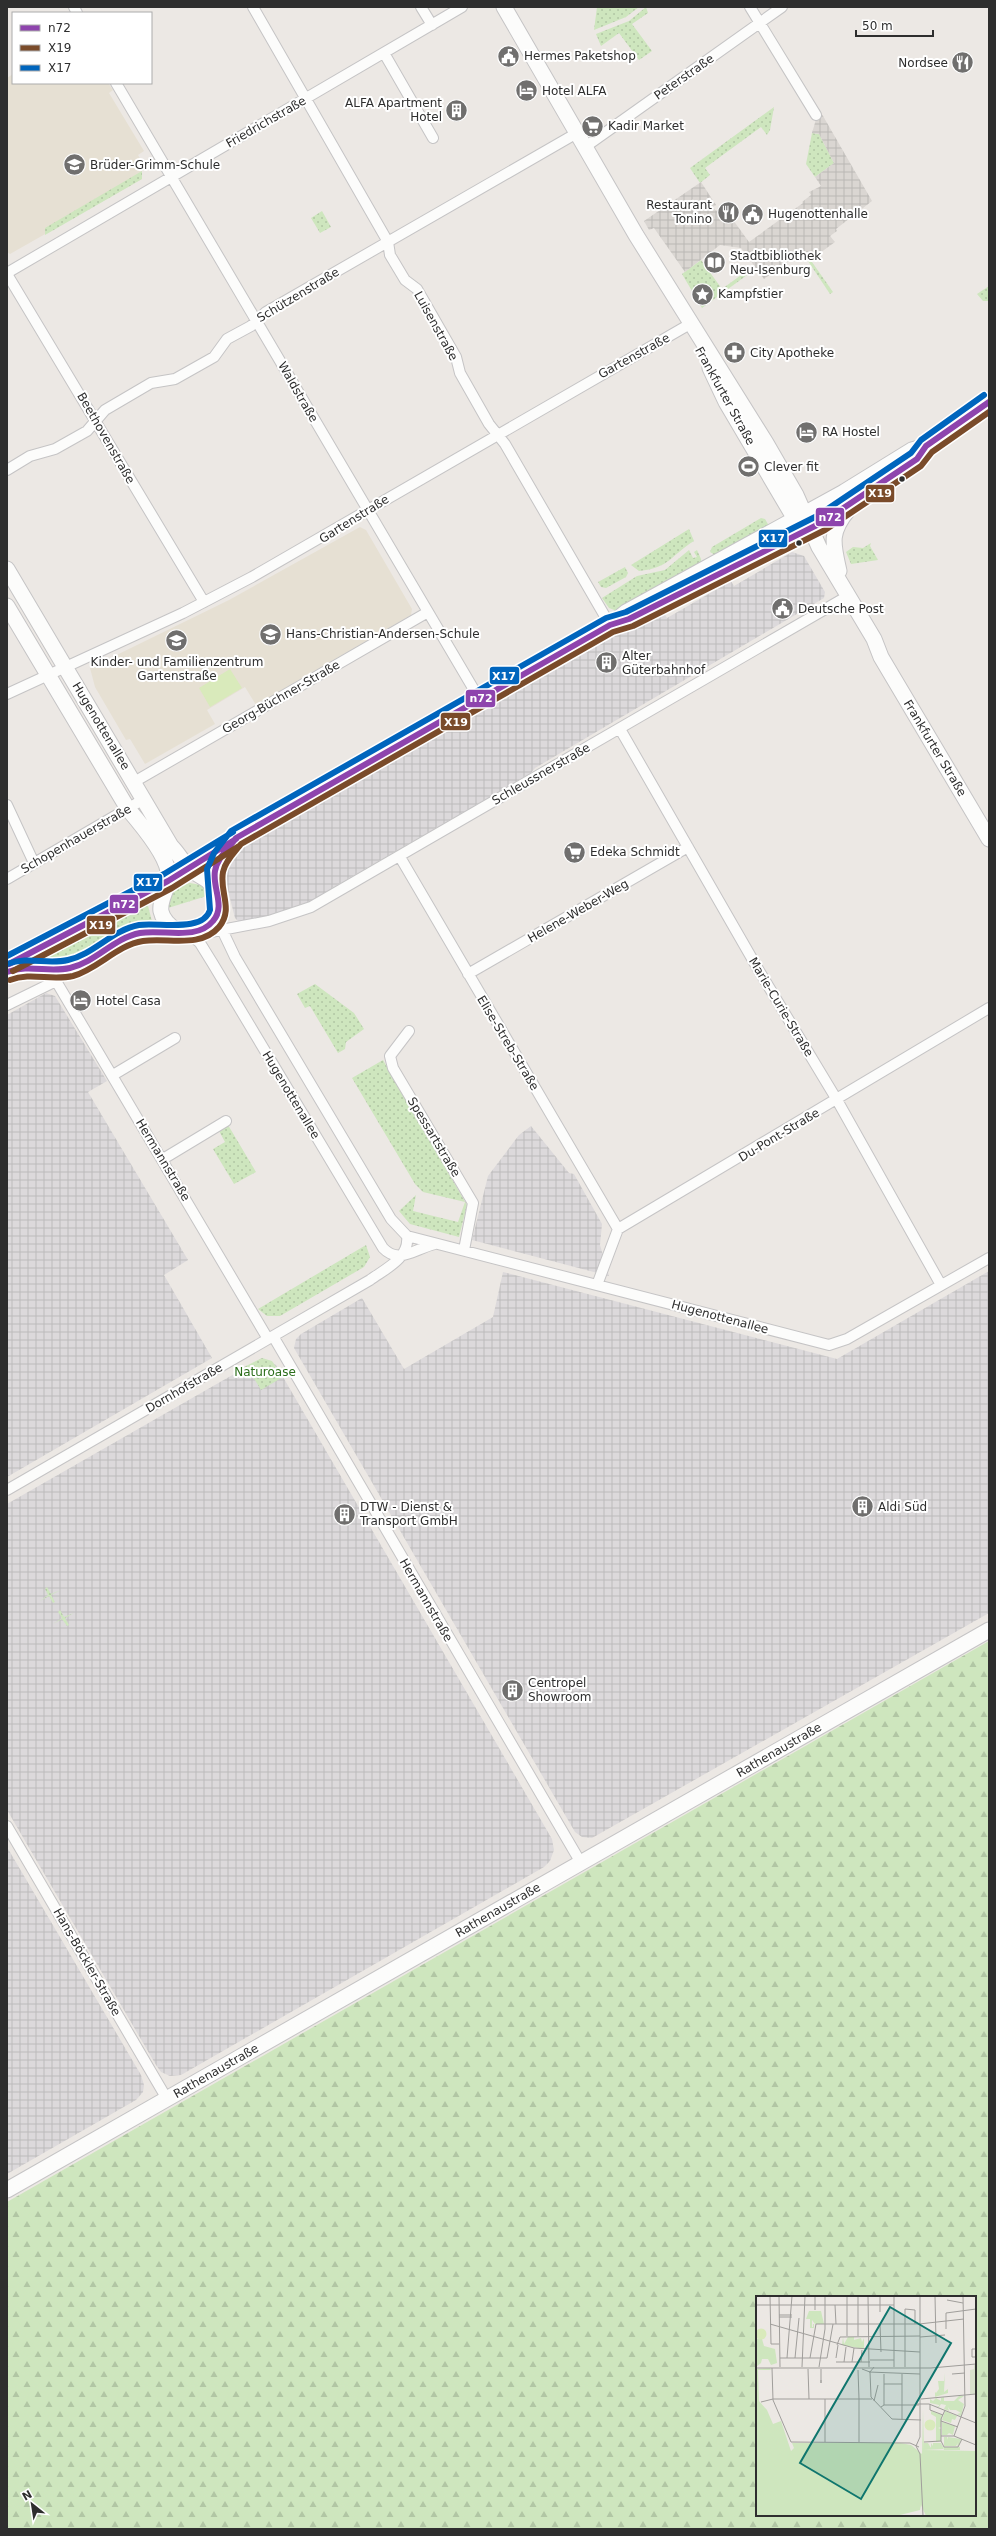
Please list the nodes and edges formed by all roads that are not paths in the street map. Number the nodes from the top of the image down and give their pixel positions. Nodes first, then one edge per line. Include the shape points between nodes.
1 (253, 7) edge
2 (422, 7) edge
3 (462, 7) edge
4 (504, 7) edge
5 (750, 7) edge
6 (782, 7) edge
7 (759, 23) junction
8 (432, 25) junction
9 (384, 53) junction
10 (117, 84) edge
11 (306, 99) junction
12 (816, 115) dead end
13 (576, 133) junction
14 (433, 138) dead end
15 (585, 147) junction
16 (172, 177) junction
17 (388, 242) junction
18 (7, 273) edge
19 (256, 320) junction
20 (688, 325) junction
21 (989, 402) edge
22 (95, 421) junction
23 (497, 435) junction
24 (926, 446) junction
25 (7, 470) edge
26 (853, 503) junction
27 (368, 510) junction
28 (800, 515) junction
29 (807, 530) junction
30 (7, 569) edge
31 (842, 594) junction
32 (204, 602) junction
33 (7, 606) edge
34 (428, 612) junction
35 (610, 625) junction
36 (66, 668) junction
37 (49, 676) junction
38 (7, 694) edge
39 (480, 700) junction
40 (620, 729) junction
41 (134, 782) junction
42 (144, 800) junction
43 (7, 805) edge
44 (128, 809) junction
45 (146, 834) junction
46 (236, 838) junction
47 (989, 839) edge
48 (688, 847) junction
49 (179, 854) junction
50 (400, 857) junction
51 (34, 863) junction
52 (184, 876) junction
53 (7, 879) edge
54 (151, 890) junction
55 (215, 891) junction
56 (216, 926) junction
57 (184, 933) junction
58 (7, 965) edge
59 (69, 968) junction
60 (7, 972) edge
61 (468, 974) junction
62 (56, 981) junction
63 (7, 1005) edge
64 (989, 1008) edge
65 (409, 1031) dead end
66 (175, 1038) dead end
67 (113, 1075) junction
68 (838, 1100) junction
69 (226, 1121) dead end
70 (163, 1158) junction
71 (618, 1229) junction
72 (407, 1236) junction
73 (435, 1244) junction
74 (464, 1250) junction
75 (402, 1257) junction
76 (989, 1258) edge
77 (597, 1284) junction
78 (941, 1285) junction
79 (270, 1338) junction
80 (7, 1490) edge
81 (989, 1630) edge
82 (7, 1826) edge
83 (581, 1863) junction
84 (167, 2099) junction
85 (7, 2190) edge

1 - 11 street, Luisenstraße
2 - 8 street
3 - 8 street, Friedrichstraße
4 - 13 main road, Frankfurter Straße
5 - 7 street
6 - 7 street, Peterstraße
7 - 12 street
7 - 15 street, Peterstraße
8 - 9 street, Friedrichstraße
9 - 11 street, Friedrichstraße
9 - 14 street
10 - 16 street, Waldstraße
11 - 16 street, Friedrichstraße
11 - 17 street, Luisenstraße
13 - 15 main road, Frankfurter Straße
13 - 17 street, Schützenstraße
15 - 20 main road, Frankfurter Straße
16 - 18 street, Friedrichstraße
16 - 19 street, Waldstraße
17 - 19 street, Schützenstraße
17 - 23 street, Luisenstraße via 390,255 406,282 417,290 456,357 460,373
18 - 22 street, Beethovenstraße
19 - 22 street, Schützenstraße via 251,326 228,339 214,357 175,379 151,383 105,410
19 - 27 street, Waldstraße
20 - 23 street, Gartenstraße
20 - 28 main road, Frankfurter Straße via 726,402
21 - 24 main road
22 - 25 street, Schützenstraße via 87,430 55,449 30,456
22 - 32 street, Beethovenstraße
23 - 27 street, Gartenstraße
23 - 35 street, Luisenstraße
24 - 26 main road via 917,459
24 - 28 main road via 912,450
26 - 29 main road
26 - 31 main road via 839,521 834,533 834,552
27 - 32 street, Gartenstraße via 307,547
27 - 34 street, Waldstraße
28 - 29 main road, Frankfurter Straße
28 - 35 main road via 626,612
29 - 31 main road, Frankfurter Straße
29 - 35 main road
30 - 36 main road, Hugenottenallee
31 - 40 street, Schleussnerstraße
31 - 47 main road, Frankfurter Straße via 868,643 881,657
32 - 36 street, Gartenstraße
33 - 37 main road, Hugenottenallee
34 - 39 street, Waldstraße
34 - 41 street, Georg-Büchner-Straße
35 - 39 main road
36 - 37 street, Gartenstraße
36 - 41 main road, Hugenottenallee
37 - 38 street, Gartenstraße
37 - 44 main road, Hugenottenallee
39 - 46 main road
40 - 48 street, Marie-Curie-Straße
40 - 50 street, Schleussnerstraße
41 - 42 main road, Hugenottenallee
42 - 44 street, Schopenhauerstraße
42 - 49 main road, Hugenottenallee
43 - 51 street
44 - 45 main road, Hugenottenallee
44 - 51 street, Schopenhauerstraße
45 - 52 main road, Hugenottenallee via 152,839 165,862
45 - 54 main road, Hugenottenallee via 157,856 161,874 158,883
46 - 49 main road via 200,852
46 - 52 main road via 209,853
46 - 55 main road via 215,870
48 - 61 street, Helene-Weber-Weg
48 - 68 street, Marie-Curie-Straße
49 - 52 main road, Hugenottenallee
50 - 56 street, Schleussnerstraße via 311,907 269,921 234,928
50 - 61 street, Elise-Streb-Straße
51 - 53 street, Schopenhauerstraße
52 - 54 main road
52 - 55 main road, Hugenottenallee
52 - 57 main road, Hugenottenallee via 161,899 166,922
54 - 58 main road
55 - 56 main road via 219,900
56 - 57 main road
56 - 72 street, Hugenottenallee via 391,1219
57 - 59 main road via 141,933 122,939
57 - 75 street, Hugenottenallee via 200,943 380,1243 389,1253
59 - 60 main road via 34,965 18,967
59 - 62 street
61 - 71 street, Elise-Streb-Straße
62 - 63 street
62 - 67 street, Hermannstraße
64 - 68 street, Du-Pont-Straße
65 - 74 street, Spessartstraße via 390,1056 393,1068 473,1203
66 - 67 street
67 - 70 street, Hermannstraße
68 - 71 street, Du-Pont-Straße
68 - 78 street, Marie-Curie-Straße
69 - 70 street
70 - 79 street, Hermannstraße
71 - 77 street
72 - 73 street, Hugenottenallee
72 - 75 street
73 - 74 street, Hugenottenallee
73 - 75 street
74 - 77 street, Hugenottenallee
75 - 79 street, Dornhofstraße via 370,1280
76 - 78 street, Hugenottenallee
77 - 78 street, Hugenottenallee via 829,1344 847,1339
79 - 80 street, Dornhofstraße
79 - 83 street, Hermannstraße
81 - 83 main road, Rathenaustraße
82 - 84 street, Hans-Böckler-Straße
83 - 84 main road, Rathenaustraße
84 - 85 main road, Rathenaustraße

